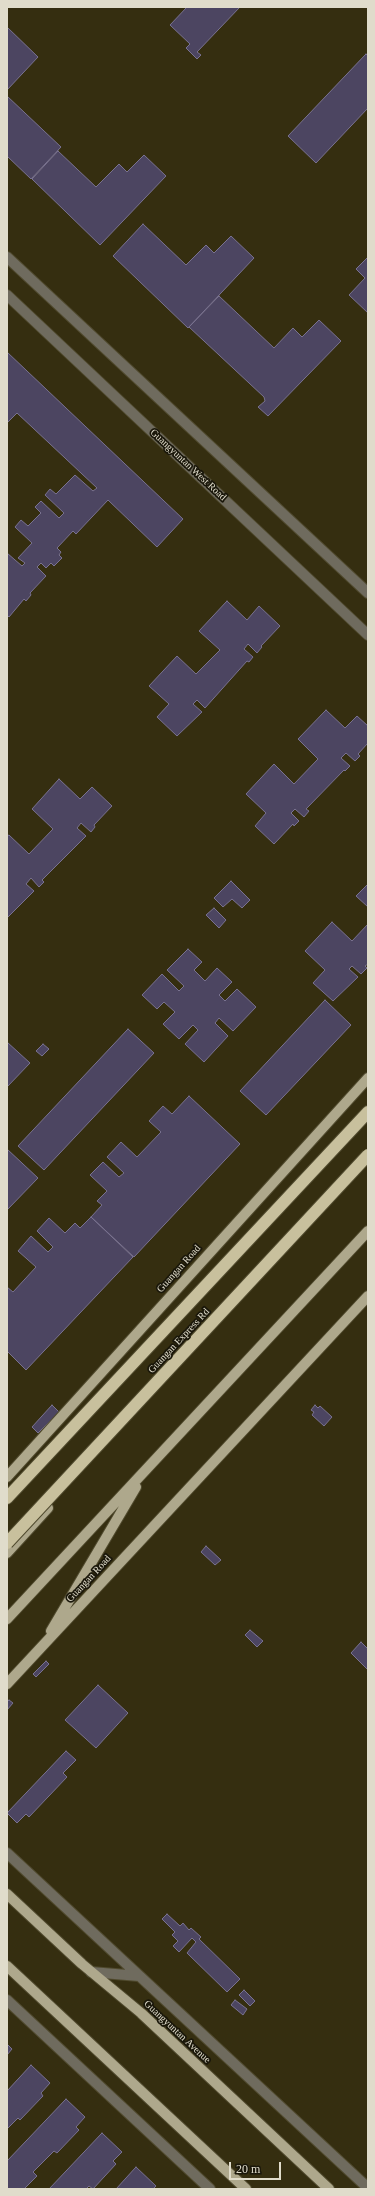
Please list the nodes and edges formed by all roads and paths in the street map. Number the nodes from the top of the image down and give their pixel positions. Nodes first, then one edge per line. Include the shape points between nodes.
1 (7, 257) edge
2 (7, 295) edge
3 (368, 593) edge
4 (368, 635) edge
5 (368, 1078) edge
6 (368, 1112) edge
7 (368, 1154) edge
8 (368, 1231) edge
9 (368, 1296) edge
10 (147, 1469) junction
11 (7, 1477) edge
12 (7, 1498) edge
13 (7, 1543) edge
14 (7, 1553) edge
15 (7, 1619) edge
16 (40, 1648) junction
17 (7, 1684) edge
18 (7, 1853) edge
19 (7, 1894) edge
20 (7, 1966) edge
21 (91, 1972) junction
22 (139, 1976) junction
23 (7, 2000) edge
24 (368, 2188) edge
25 (210, 2189) edge
26 (246, 2189) edge
27 (330, 2189) edge

1 - 3 street
2 - 4 street, Guangyuntan West Road
5 - 11 main road, Guangan Road
6 - 12 highway, Guangan Express Rd
7 - 13 highway, Guangan Express Rd, bridge
7 - 14 main road
8 - 10 main road
9 - 16 main road, Guangan Road
10 - 15 main road
10 - 16 main road
16 - 17 main road, Guangan Road
18 - 22 street
19 - 21 main road, Guangyuntan Avenue
20 - 26 main road
21 - 22 street
21 - 27 main road, Guangyuntan Avenue via 141,2013
22 - 24 street
23 - 25 street

